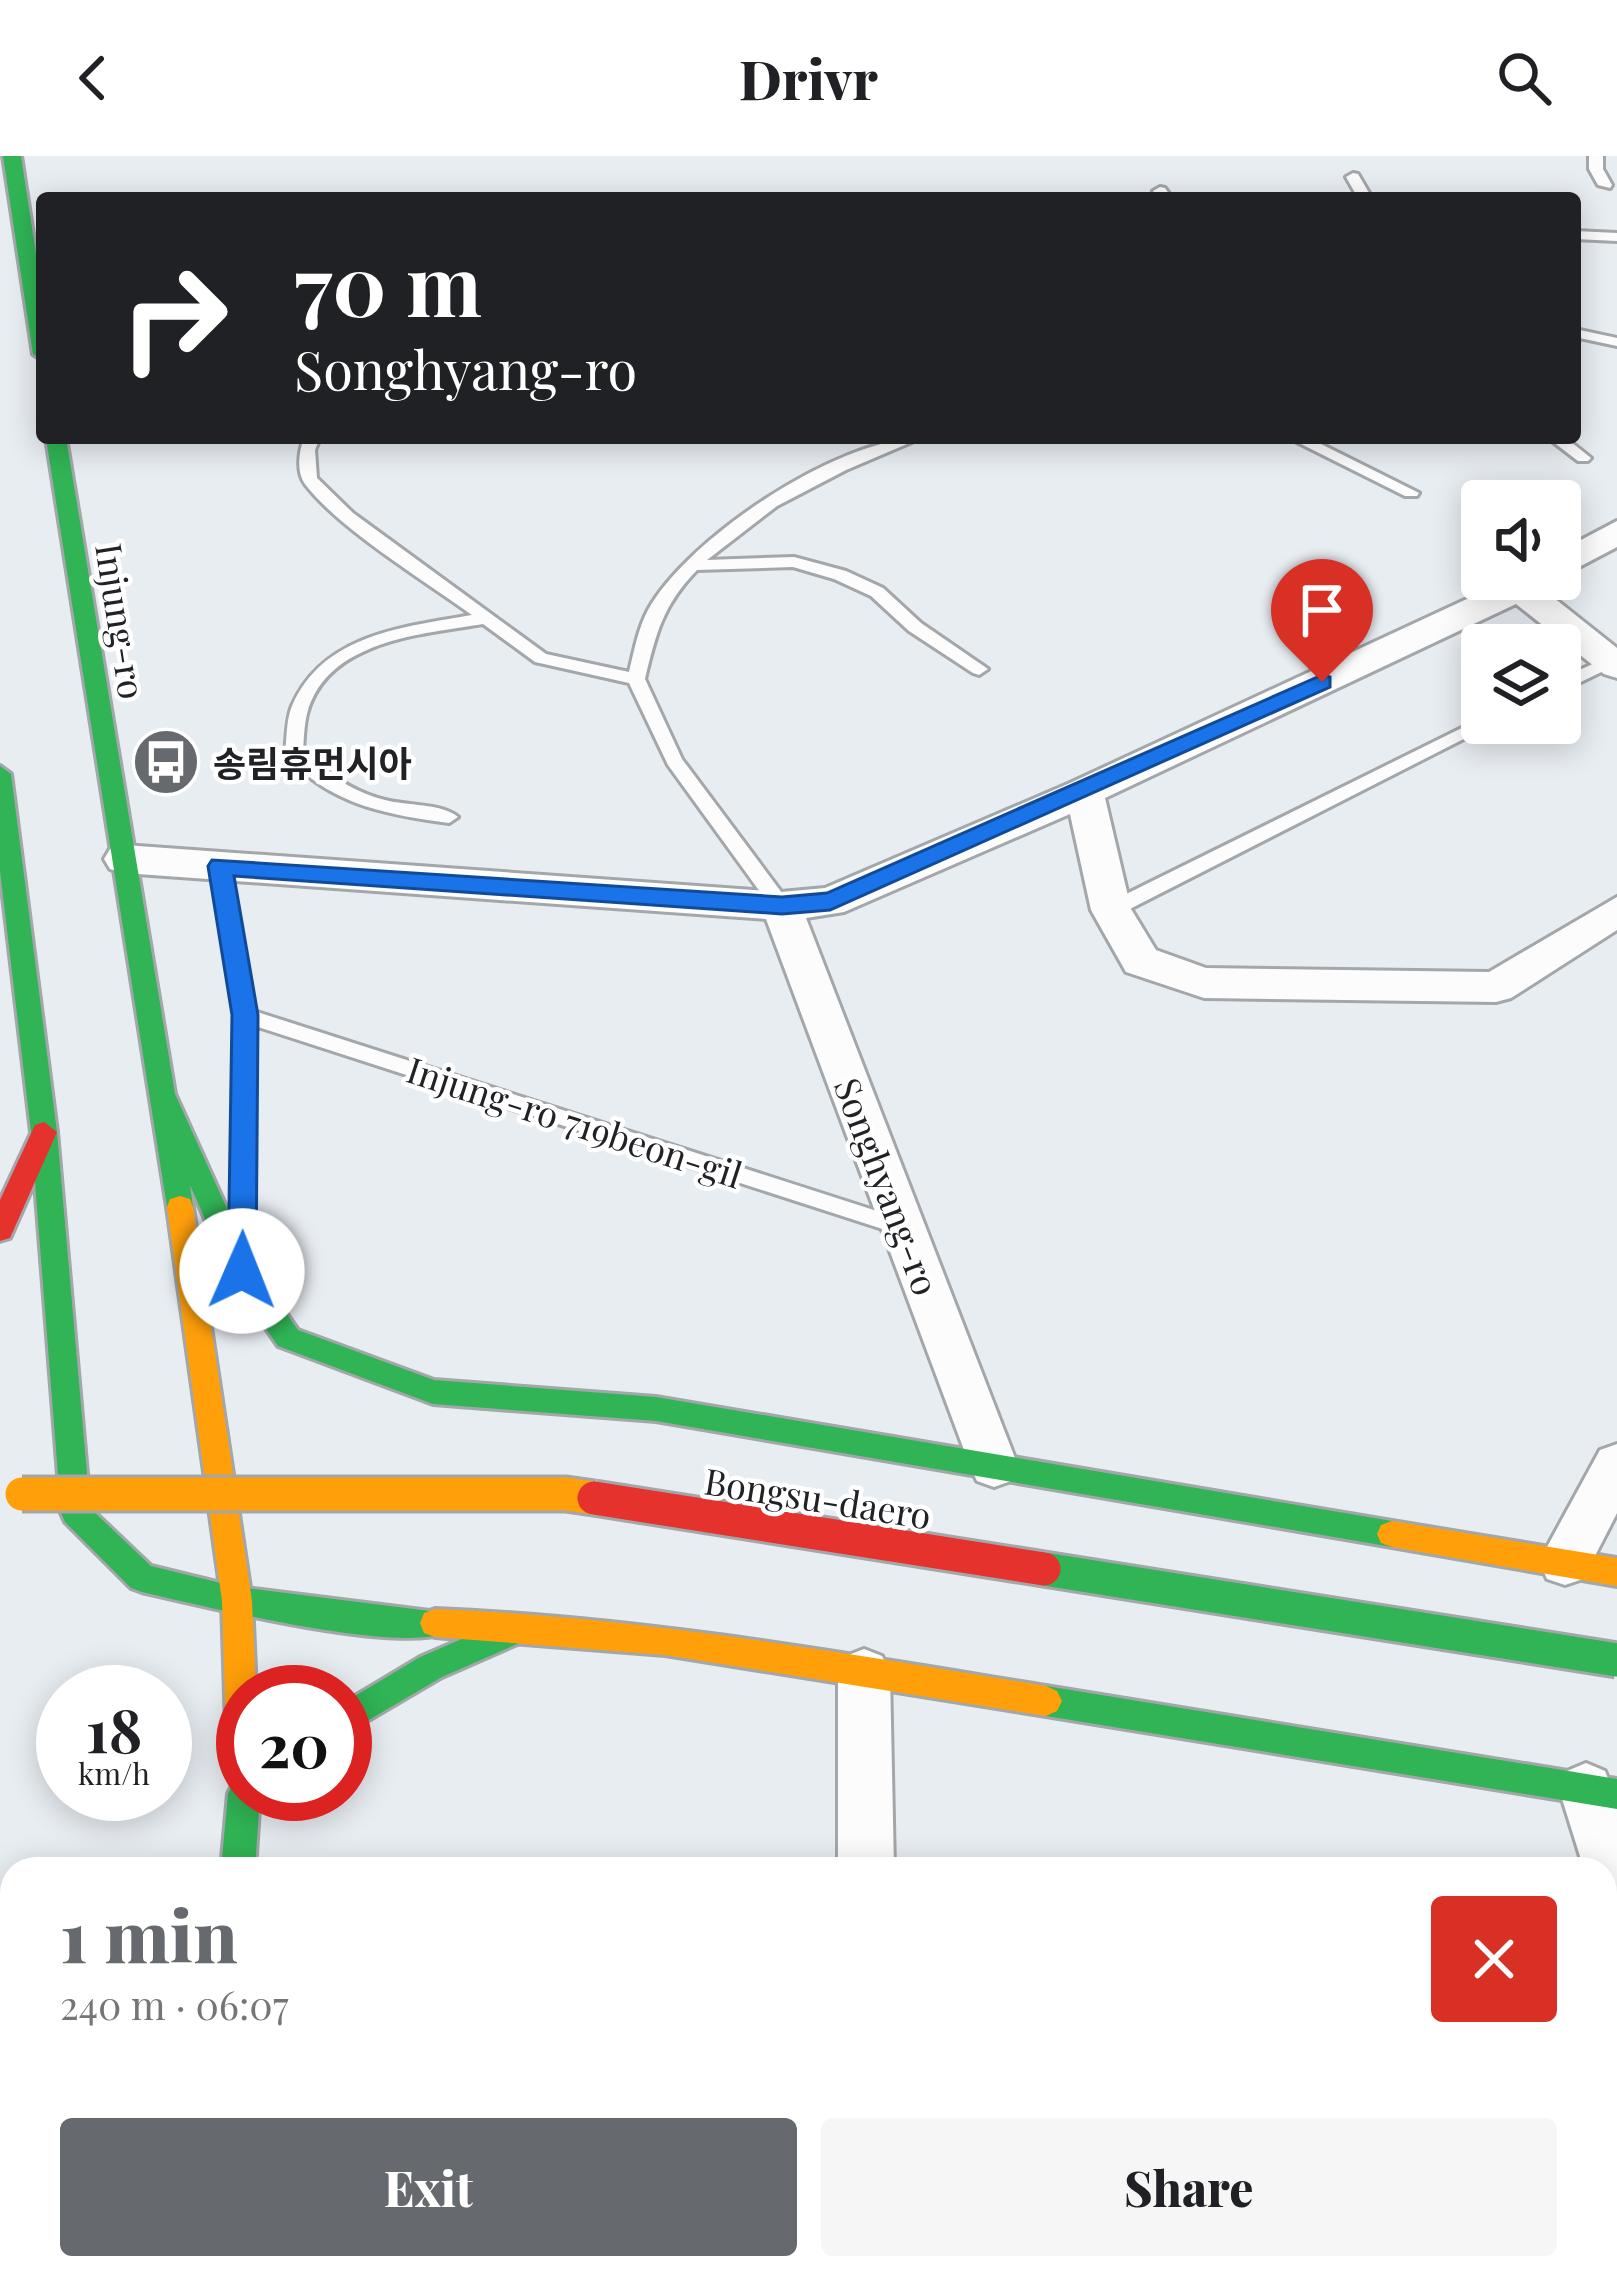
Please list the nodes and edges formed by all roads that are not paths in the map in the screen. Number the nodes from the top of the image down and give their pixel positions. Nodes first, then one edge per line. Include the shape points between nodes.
1 (12, 156) edge
2 (1596, 156) edge
3 (1353, 177) dead end
4 (1605, 185) dead end
5 (1362, 192) edge
6 (1581, 235) edge
7 (1617, 237) edge
8 (36, 314) edge
9 (1581, 334) edge
10 (1617, 341) edge
11 (57, 444) edge
12 (310, 444) edge
13 (899, 444) edge
14 (1310, 444) edge
15 (1564, 444) edge
16 (1583, 458) dead end
17 (1411, 493) dead end
18 (1617, 532) edge
19 (1581, 553) edge
20 (696, 565) junction
21 (1498, 600) edge
22 (1546, 600) edge
23 (486, 618) junction
24 (1614, 663) edge
25 (979, 668) dead end
26 (1581, 677) edge
27 (636, 679) junction
28 (1461, 735) edge
29 (0, 778) edge
30 (1084, 792) junction
31 (449, 817) dead end
32 (124, 859) junction
33 (220, 866) junction
34 (782, 906) junction
35 (1111, 910) junction
36 (1617, 911) edge
37 (245, 1015) junction
38 (165, 1100) junction
39 (44, 1132) junction
40 (905, 1228) junction
41 (0, 1230) edge
42 (242, 1271) junction
43 (994, 1466) junction
44 (1617, 1466) edge
45 (11, 1494) edge
46 (1565, 1563) junction
47 (1617, 1572) edge
48 (237, 1601) junction
49 (528, 1624) junction
50 (1617, 1660) edge
51 (239, 1665) edge
52 (864, 1673) junction
53 (372, 1703) edge
54 (1601, 1792) edge
55 (242, 1821) edge
56 (239, 1857) edge
57 (866, 1857) edge
58 (1612, 1857) edge

1 - 8 main road
2 - 4 lane
3 - 5 lane
6 - 7 lane
9 - 10 lane
11 - 32 main road, Injung-ro
12 - 23 lane via 309,479
13 - 20 lane via 778,495
14 - 17 lane
15 - 16 lane
18 - 19 street
20 - 25 lane via 794,562 840,575 878,592
20 - 27 lane via 656,610
21 - 30 street
22 - 24 street
23 - 27 lane via 542,658
23 - 31 lane via 372,639 329,663 300,708 294,753 321,781 381,807
24 - 26 lane
27 - 34 lane via 674,761
28 - 35 lane
29 - 39 main road
30 - 34 street via 830,902
30 - 35 street
32 - 33 street
32 - 38 main road, Injung-ro
33 - 34 street
33 - 37 lane
34 - 40 street, Songhyang-ro
35 - 36 street via 1141,961 1204,983 1496,987
37 - 40 lane, Injung-ro 719beon-gil
37 - 42 lane
38 - 42 main road
38 - 48 main road
39 - 41 main road
39 - 48 main road via 76,1513 142,1578
40 - 43 street, Songhyang-ro
42 - 43 main road via 288,1338 433,1392 656,1409
43 - 46 main road
44 - 46 street
45 - 50 main road, Bongsu-daero, bridge via 566,1494
46 - 47 main road
48 - 49 main road via 383,1622
48 - 51 main road
49 - 52 main road
49 - 53 main road
52 - 54 main road
52 - 57 street
54 - 58 street
55 - 56 main road

